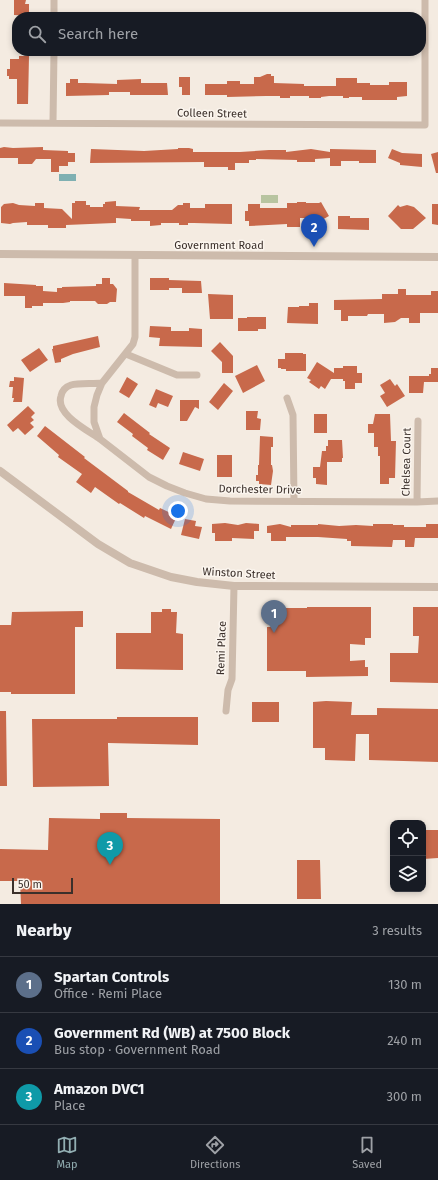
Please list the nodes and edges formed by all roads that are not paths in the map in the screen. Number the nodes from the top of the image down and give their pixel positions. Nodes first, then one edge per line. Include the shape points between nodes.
1 (54, 0) edge
2 (424, 0) edge
3 (54, 12) edge
4 (424, 12) edge
5 (54, 56) edge
6 (424, 56) edge
7 (0, 122) edge
8 (53, 122) junction
9 (0, 254) edge
10 (135, 255) junction
11 (438, 257) edge
12 (126, 354) junction
13 (197, 375) dead end
14 (102, 383) junction
15 (287, 398) dead end
16 (418, 421) dead end
17 (100, 439) junction
18 (0, 471) edge
19 (294, 501) junction
20 (438, 501) edge
21 (417, 502) junction
22 (234, 586) junction
23 (438, 587) edge
24 (226, 711) dead end

1 - 3 street
2 - 4 street, Colleen Street
5 - 8 street
6 - 8 street, Colleen Street via 425,125
7 - 8 street, Colleen Street
9 - 10 street, Government Road
10 - 11 street, Government Road
10 - 12 street via 135,337
12 - 13 street via 177,375
12 - 14 street
14 - 17 street via 94,407 94,422
14 - 17 street, Dorchester Drive via 70,385 63,390 60,398 62,410
15 - 19 street via 293,415
16 - 21 street, Chelsea Court
17 - 19 street, Dorchester Drive via 149,477 185,493 206,499 230,501
18 - 22 street, Winston Street via 98,544 130,562 171,577
19 - 21 street, Dorchester Drive
20 - 21 street, Dorchester Drive
22 - 23 street, Winston Street
22 - 24 street, Remi Place via 232,679

